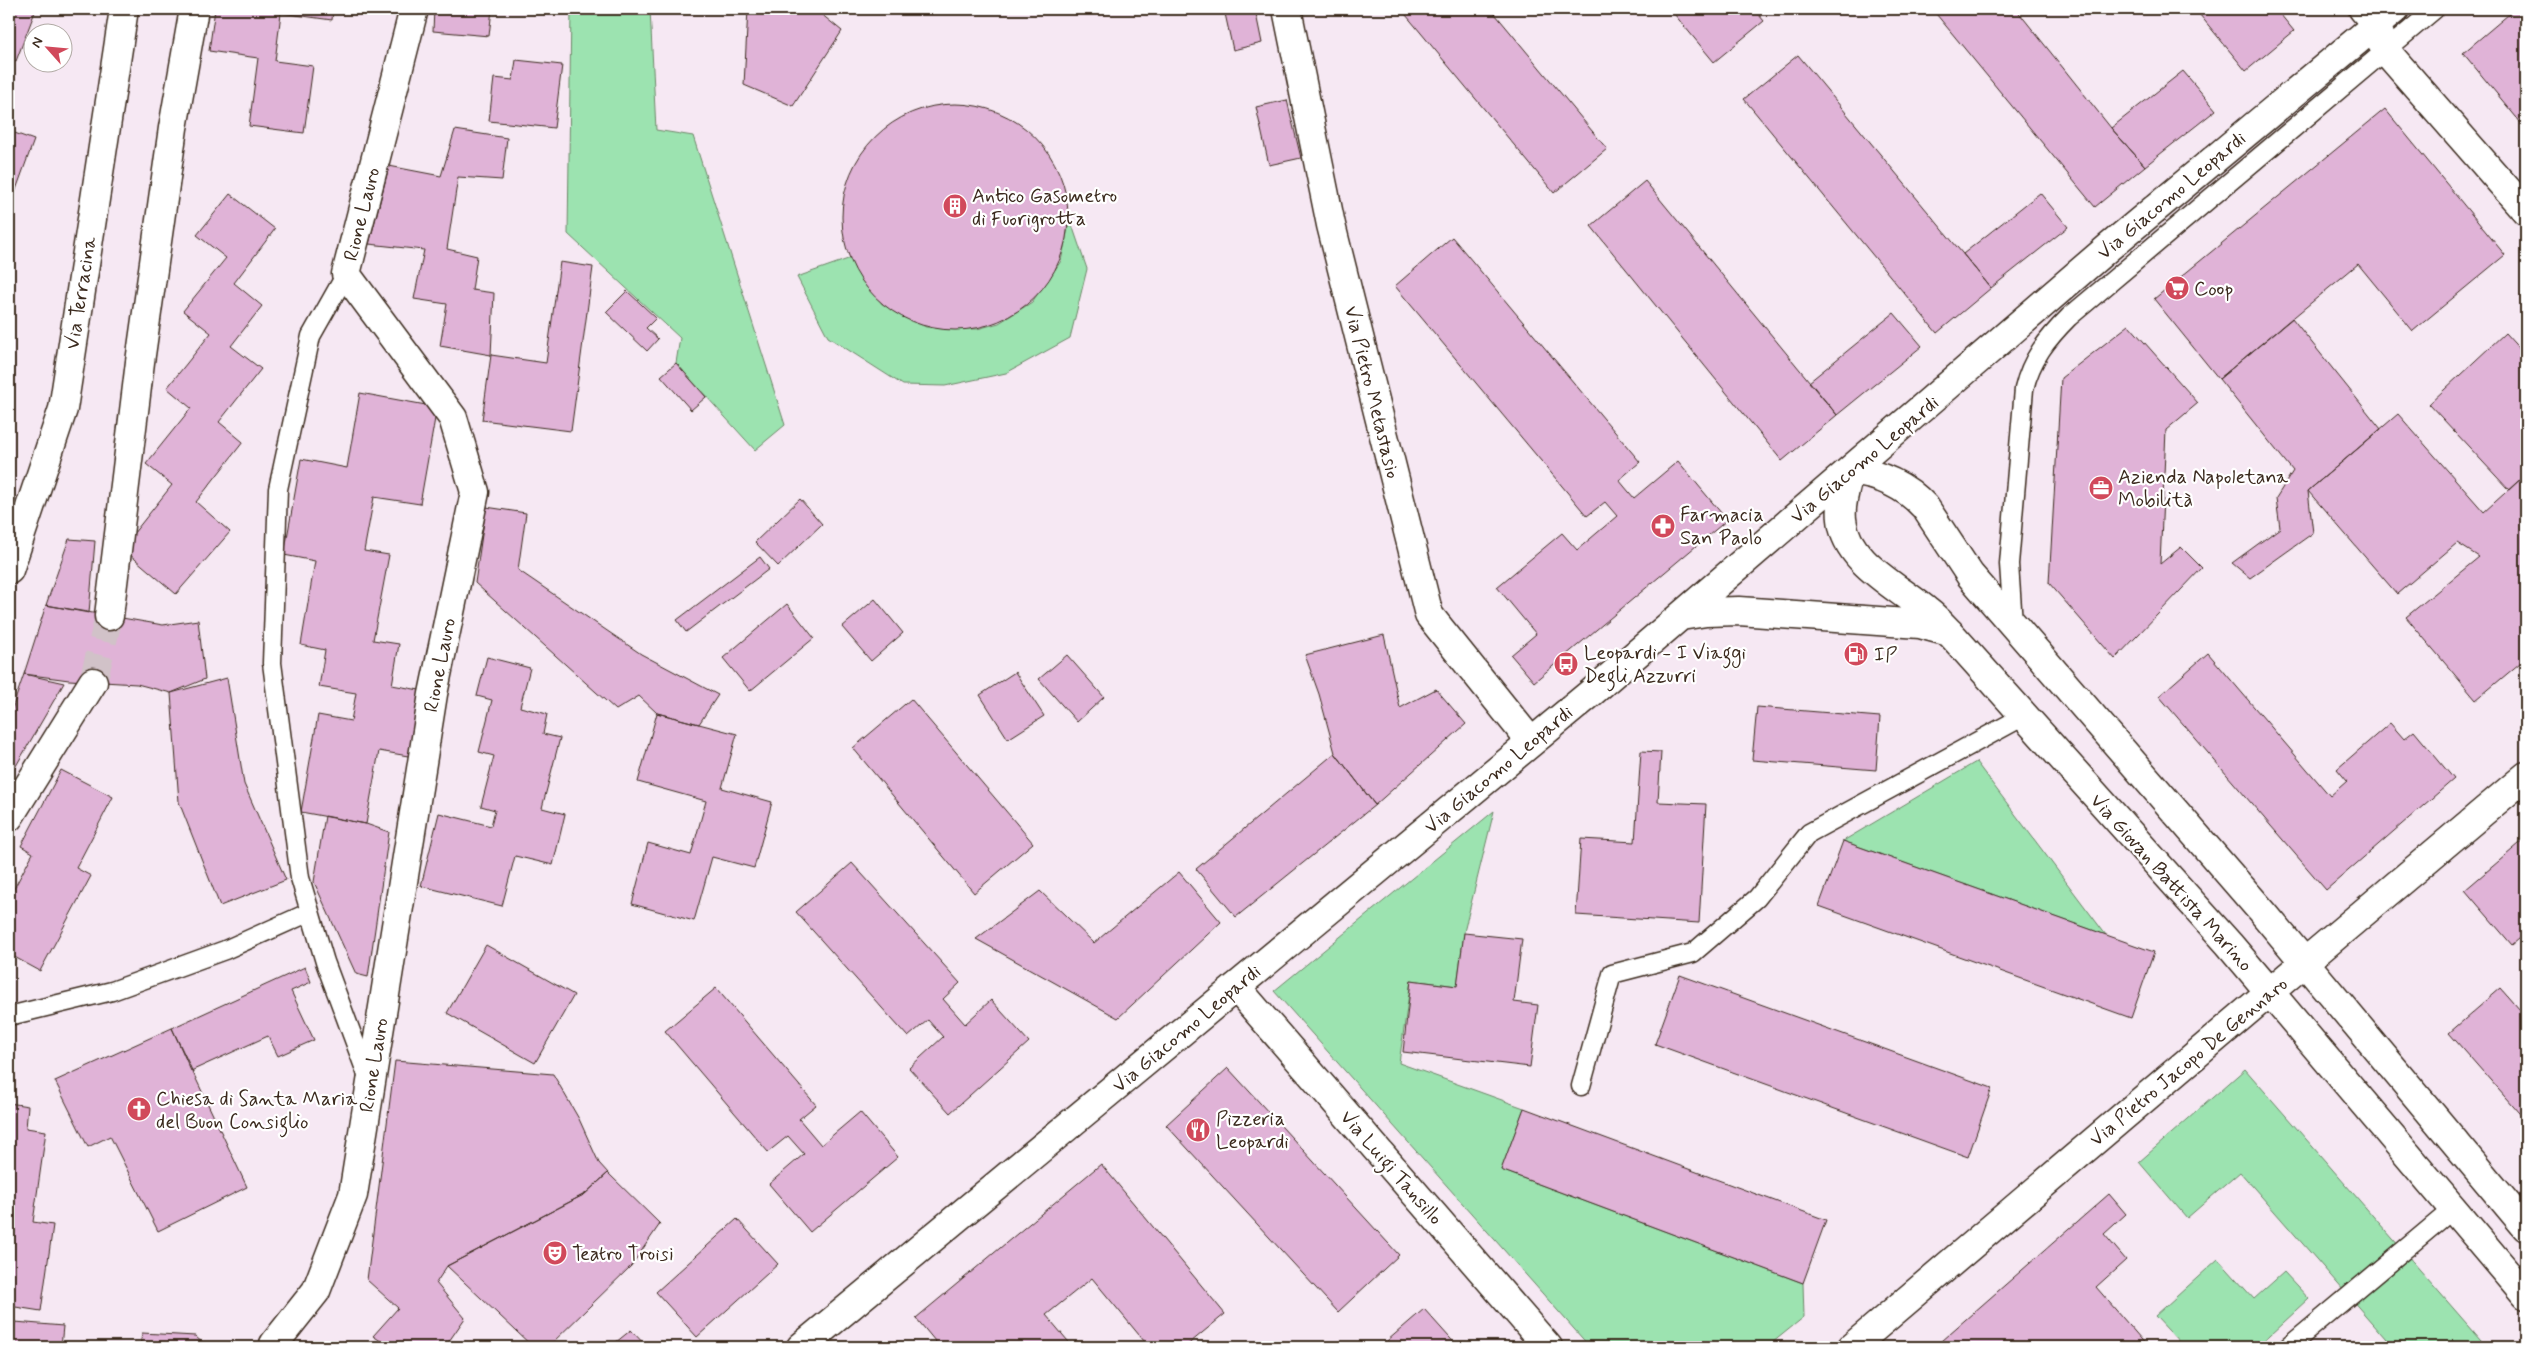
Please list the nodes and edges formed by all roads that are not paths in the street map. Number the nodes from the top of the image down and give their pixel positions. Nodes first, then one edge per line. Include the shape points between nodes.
1 (124, 9) edge
2 (194, 9) edge
3 (414, 9) edge
4 (1287, 9) edge
5 (2435, 9) edge
6 (2378, 14) edge
7 (2384, 50) junction
8 (2526, 211) edge
9 (346, 274) junction
10 (1850, 471) junction
11 (9, 570) edge
12 (109, 616) tunnel mouth
13 (1681, 616) junction
14 (2014, 623) junction
15 (1950, 633) junction
16 (92, 682) tunnel mouth
17 (2024, 716) junction
18 (1531, 742) junction
19 (2526, 776) edge
20 (9, 817) edge
21 (310, 912) junction
22 (2305, 962) junction
23 (1236, 987) junction
24 (2270, 991) junction
25 (9, 1016) edge
26 (370, 1083) junction
27 (1581, 1086) dead end
28 (2453, 1209) junction
29 (2526, 1227) edge
30 (2526, 1295) edge
31 (274, 1346) edge
32 (801, 1347) edge
33 (1548, 1347) edge
34 (1852, 1347) edge
35 (2288, 1347) edge

1 - 11 street, Via Terracina via 63,409
2 - 12 street via 168,157
3 - 9 street, Rione Lauro
4 - 18 street, Via Pietro Metastasio via 1331,225 1429,616
5 - 7 lane, Via Giacomo Leopardi
6 - 7 street
6 - 10 street, Via Giacomo Leopardi
7 - 8 street
7 - 14 lane, Via Giacomo Leopardi via 2068,317 2038,354 2024,389 2009,564
9 - 21 lane via 311,336 278,489 272,664 300,878
9 - 26 street, Rione Lauro via 453,418 475,492 432,694
10 - 13 street, Via Giacomo Leopardi
10 - 14 street via 1892,482 1917,498 1934,517 1970,575
10 - 15 street, Via Giovan Battista Marino via 1842,519 1853,550
13 - 15 street via 1739,611 1920,624
13 - 18 street, Via Giacomo Leopardi
14 - 22 street
15 - 17 street, Via Giovan Battista Marino
16 - 20 street
17 - 24 street, Via Giovan Battista Marino
17 - 27 lane via 1809,833 1757,898 1693,953 1612,974
18 - 23 street, Via Giacomo Leopardi
19 - 22 street, Via Pietro Jacopo De Gennaro
21 - 25 lane via 225,950 112,991
21 - 26 lane
22 - 24 street, Via Pietro Jacopo De Gennaro
22 - 29 street
23 - 32 street, Via Giacomo Leopardi
23 - 33 street, Via Luigi Tansillo
24 - 28 street, Via Giovan Battista Marino
24 - 34 street, Via Pietro Jacopo De Gennaro
26 - 31 street, Rione Lauro via 353,1195 316,1291
28 - 30 street, Via Giovan Battista Marino
28 - 35 lane

